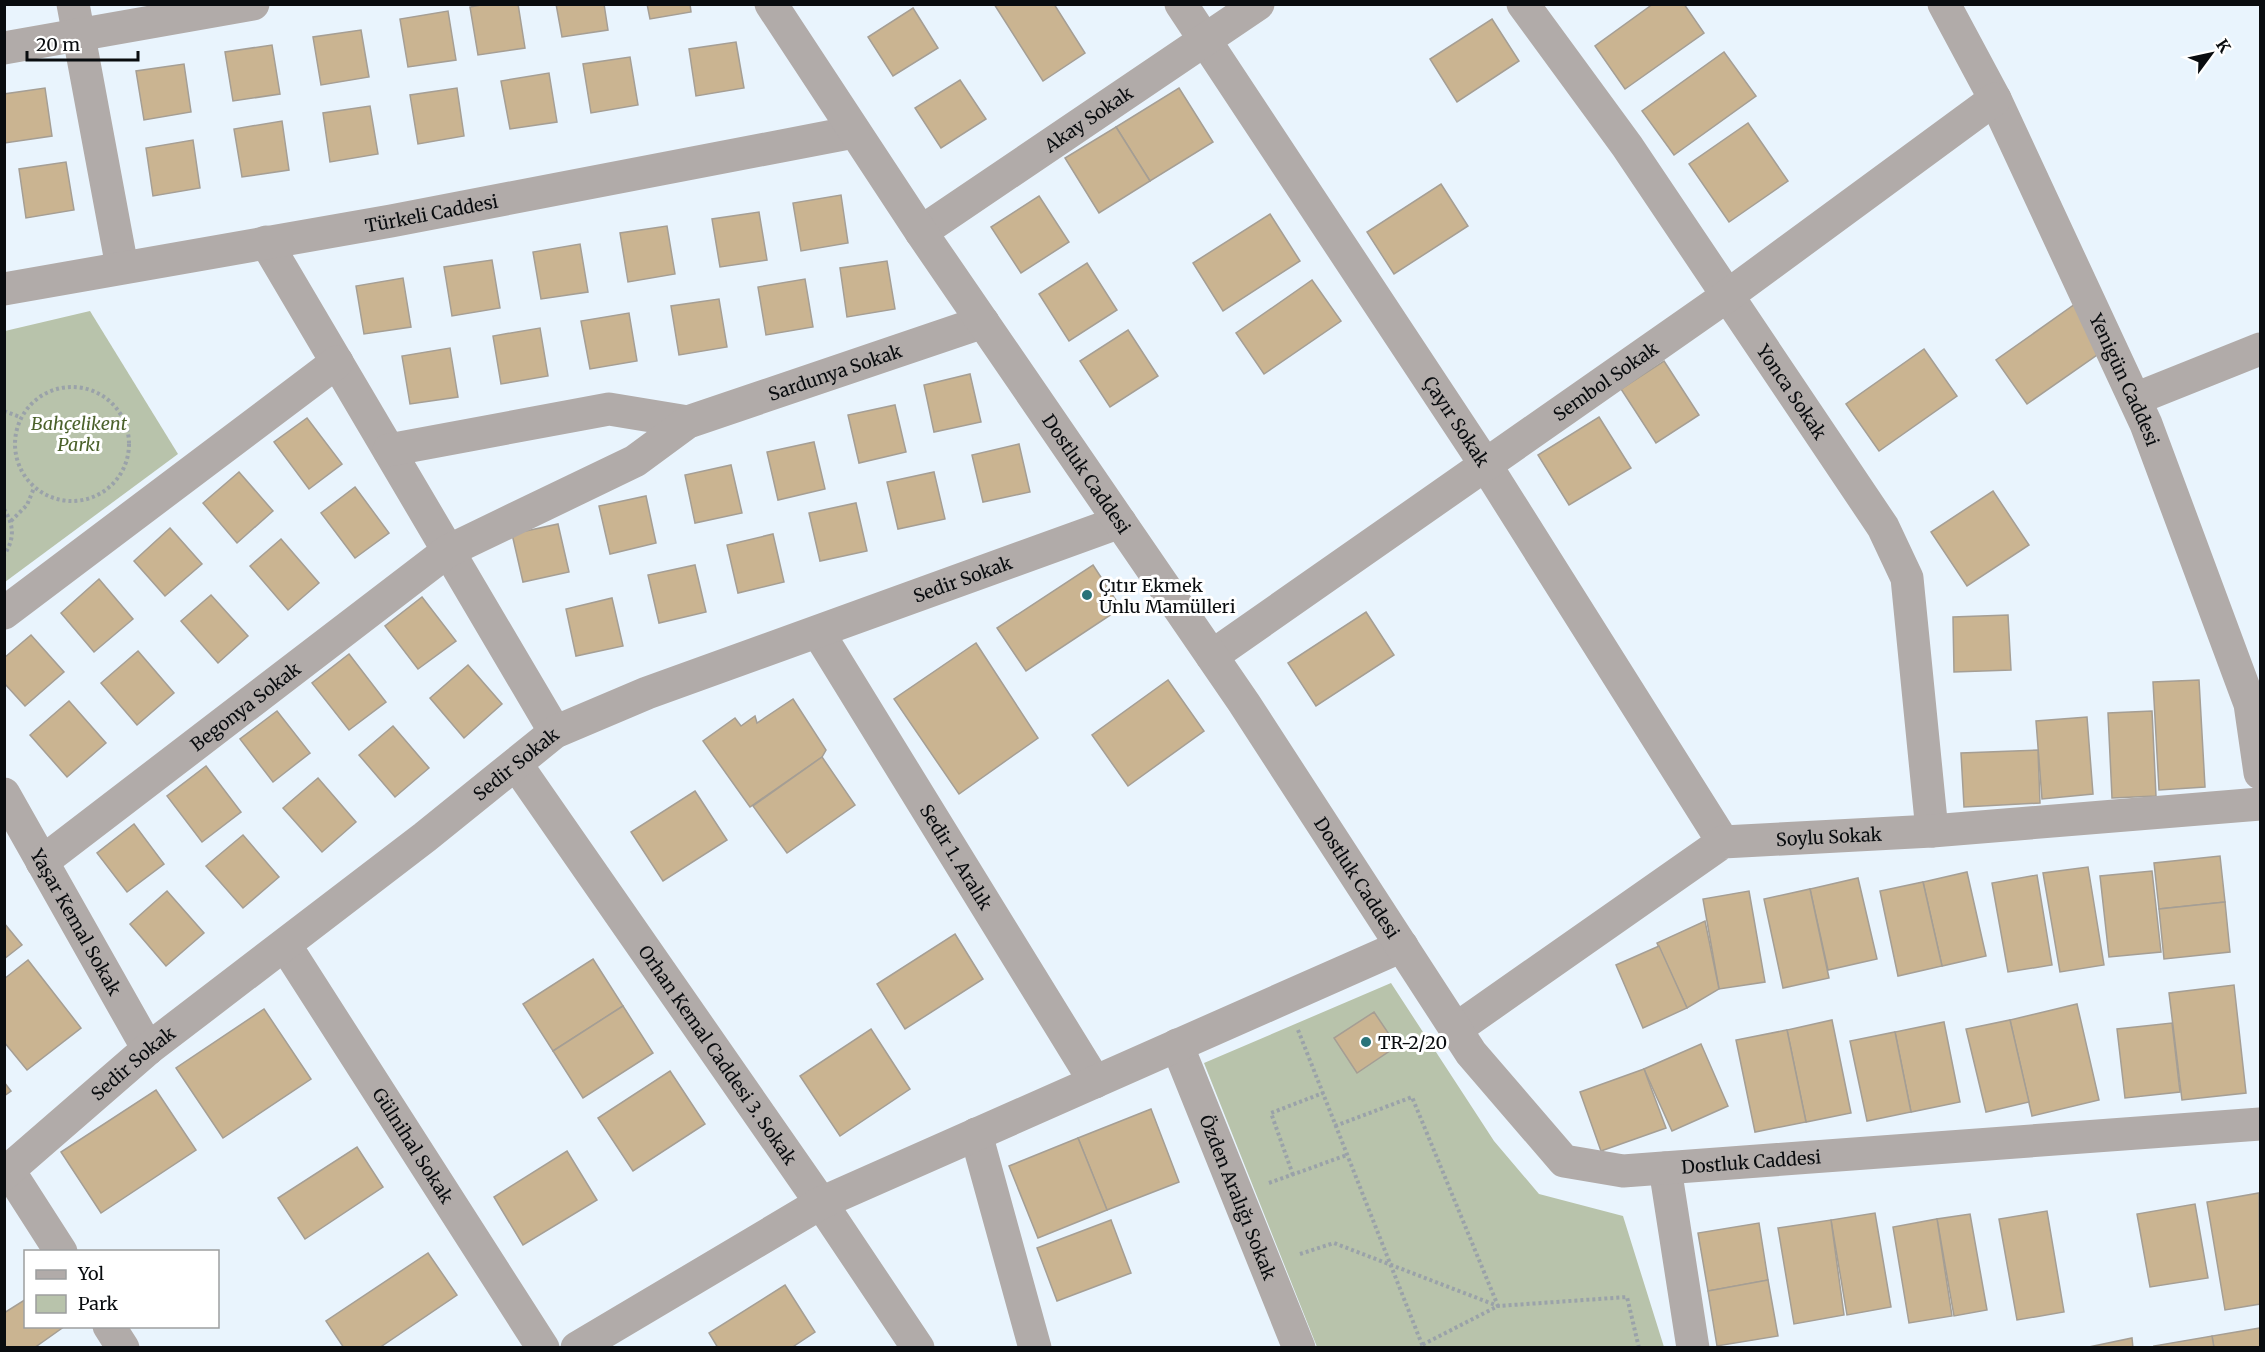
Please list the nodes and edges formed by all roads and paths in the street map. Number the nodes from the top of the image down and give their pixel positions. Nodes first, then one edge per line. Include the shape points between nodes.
1 (253, 4) edge
2 (771, 4) edge
3 (1181, 4) edge
4 (1258, 4) edge
5 (1523, 4) edge
6 (1944, 4) edge
7 (76, 20) edge
8 (1205, 40) junction
9 (4, 48) edge
10 (1995, 99) junction
11 (854, 132) junction
12 (921, 232) junction
13 (266, 242) junction
14 (122, 267) junction
15 (4, 289) edge
16 (1727, 296) junction
17 (983, 322) junction
18 (2260, 349) edge
19 (337, 362) junction
20 (2135, 399) junction
21 (4, 411) edge
22 (21, 417) junction
23 (688, 422) junction
24 (389, 450) junction
25 (1485, 464) junction
26 (34, 488) junction
27 (4, 509) edge
28 (11, 521) junction
29 (1120, 522) junction
30 (448, 551) junction
31 (4, 555) edge
32 (4, 613) edge
33 (818, 632) junction
34 (1212, 656) junction
35 (555, 732) junction
36 (516, 764) junction
37 (2260, 773) edge
38 (2260, 804) edge
39 (8, 811) edge
40 (1932, 831) junction
41 (1723, 842) junction
42 (42, 862) junction
43 (285, 945) junction
44 (1402, 946) junction
45 (1285, 998) junction
46 (1456, 1029) junction
47 (1177, 1045) junction
48 (148, 1049) junction
49 (1095, 1082) junction
50 (1323, 1093) junction
51 (2260, 1124) edge
52 (1335, 1126) junction
53 (976, 1134) junction
54 (1347, 1155) junction
55 (1665, 1168) junction
56 (7, 1172) edge
57 (1293, 1175) junction
58 (1271, 1194) dead end
59 (821, 1203) junction
60 (60, 1250) edge
61 (1293, 1257) dead end
62 (1390, 1264) junction
63 (1498, 1306) junction
64 (110, 1328) edge
65 (1423, 1346) edge
66 (123, 1347) edge
67 (543, 1347) edge
68 (577, 1347) edge
69 (918, 1347) edge
70 (1035, 1347) edge
71 (1299, 1347) edge
72 (1639, 1347) edge
73 (1693, 1347) edge

1 - 7 street
2 - 11 street, Dostluk Caddesi
3 - 8 street, Çayır Sokak
4 - 8 street, Akay Sokak
5 - 16 street, Yonca Sokak via 1627,146
6 - 10 street, Yenigün Caddesi
7 - 9 street
7 - 14 street
8 - 12 street, Akay Sokak
8 - 25 street, Çayır Sokak
10 - 16 street, Sembol Sokak
10 - 20 street, Yenigün Caddesi
11 - 12 street, Dostluk Caddesi
11 - 13 street, Türkeli Caddesi
12 - 17 street, Dostluk Caddesi
13 - 14 street, Türkeli Caddesi
13 - 19 street
14 - 15 street, Türkeli Caddesi
16 - 25 street, Sembol Sokak
16 - 40 street, Yonca Sokak via 1883,527 1907,578
17 - 23 street, Sardunya Sokak
17 - 29 street, Dostluk Caddesi
18 - 20 street
19 - 24 street
19 - 32 street
20 - 37 street, Yenigün Caddesi via 2250,704
21 - 22 path
22 - 26 path via 14,448 24,477
22 - 26 path via 39,397 52,390 82,387 96,392 119,411 129,440 128,454 115,481 91,498 61,500
23 - 24 street, Sardunya Sokak via 609,409
23 - 30 street, Sardunya Sokak via 635,461
24 - 30 street
25 - 34 street, Sembol Sokak
25 - 41 street, Çayır Sokak
26 - 28 path via 27,505
27 - 28 path
28 - 31 path via 11,544
29 - 33 street, Sedir Sokak
29 - 34 street, Dostluk Caddesi
30 - 35 street
30 - 42 street, Begonya Sokak
33 - 35 street, Sedir Sokak via 647,693
33 - 49 street, Sedir 1. Aralık
34 - 44 street, Dostluk Caddesi
35 - 36 street, Sedir Sokak
36 - 43 street, Sedir Sokak
36 - 59 street, Orhan Kemal Caddesi 3. Sokak
38 - 40 street, Soylu Sokak
39 - 42 street, Yaşar Kemal Sokak
40 - 41 street, Soylu Sokak
41 - 46 street
42 - 48 street, Yaşar Kemal Sokak
43 - 48 street, Sedir Sokak
43 - 67 street, Gülnihal Sokak
44 - 45 street
44 - 46 street, Dostluk Caddesi
45 - 47 street
45 - 50 path
46 - 55 street, Dostluk Caddesi via 1564,1161 1623,1171
47 - 49 street
47 - 71 street, Özden Aralığı Sokak
48 - 56 street, Sedir Sokak
49 - 53 street
50 - 52 path
50 - 57 path via 1271,1113
51 - 55 street, Dostluk Caddesi
52 - 54 path
52 - 63 path via 1412,1097
53 - 59 street
53 - 70 street
54 - 57 path
54 - 62 path
55 - 73 street
56 - 60 street
57 - 58 path via 1268,1184
59 - 68 street
59 - 69 street, Orhan Kemal Caddesi 3. Sokak
61 - 62 path via 1335,1243
62 - 63 path
62 - 65 path
63 - 65 path
63 - 72 path via 1627,1297
64 - 66 street

